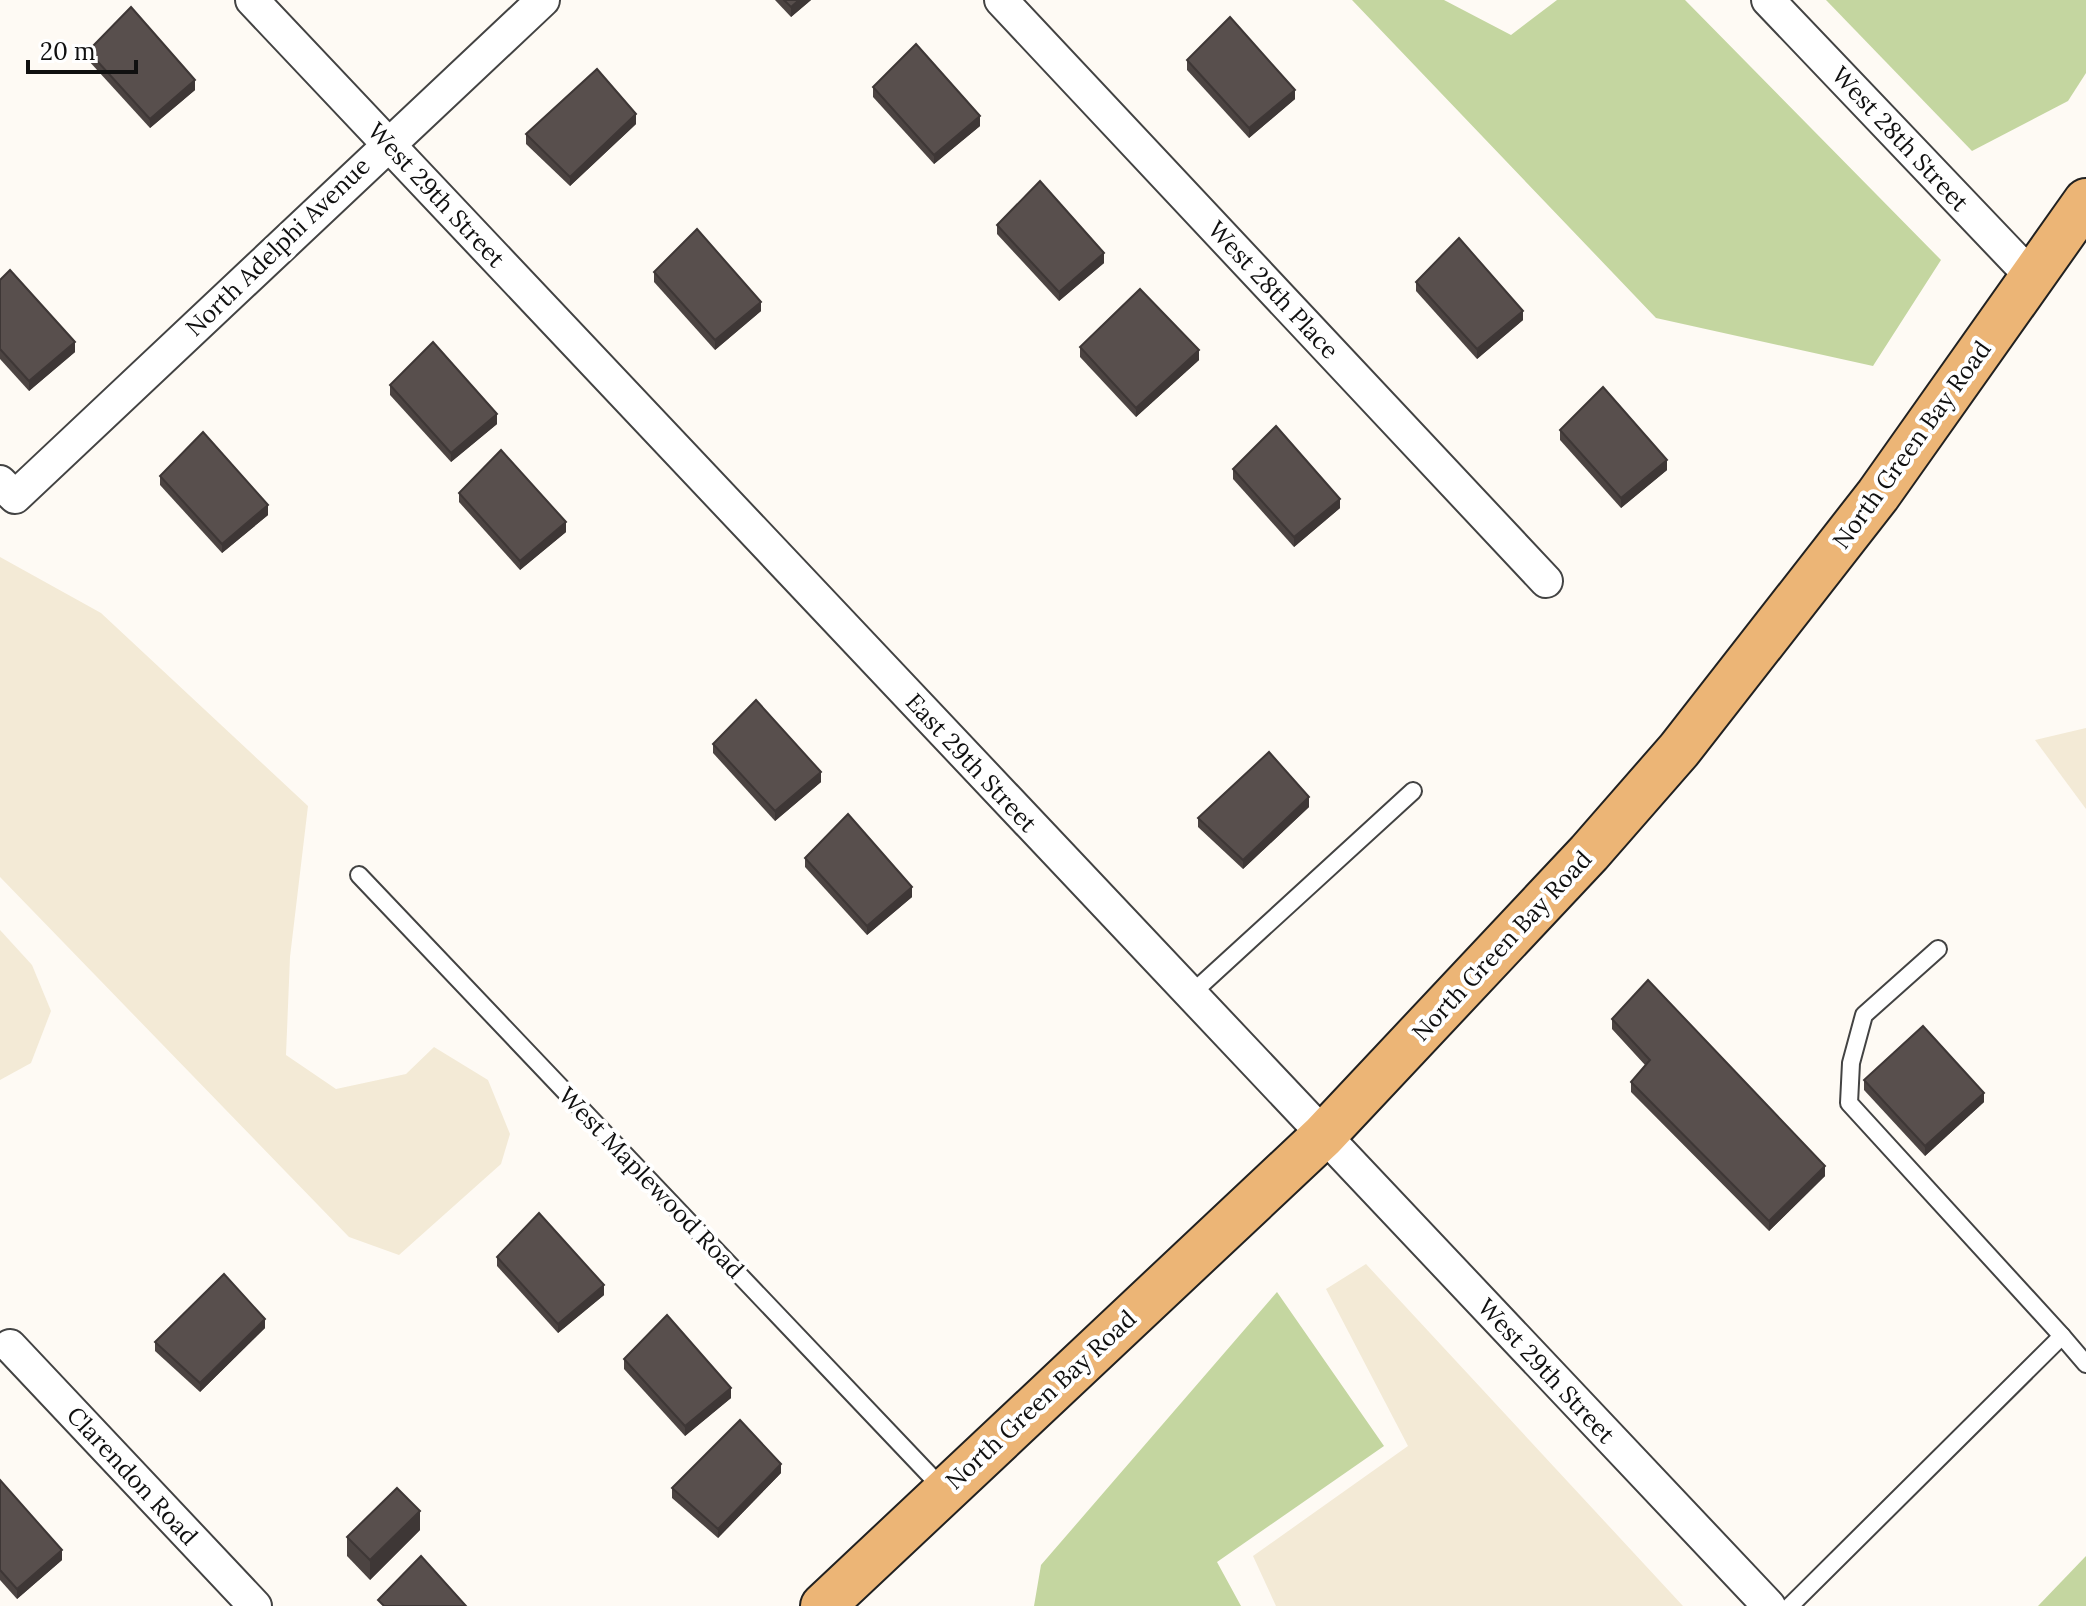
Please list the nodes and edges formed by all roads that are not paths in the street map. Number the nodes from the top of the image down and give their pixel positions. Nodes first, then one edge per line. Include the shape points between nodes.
1 (252, 0) edge
2 (543, 0) edge
3 (1001, 0) edge
4 (1768, 0) edge
5 (387, 143) junction
6 (2086, 201) edge
7 (2033, 278) junction
8 (620, 390) joint
9 (7, 489) edge
10 (1546, 581) dead end
11 (1413, 791) dead end
12 (359, 875) dead end
13 (1938, 949) dead end
14 (1190, 995) junction
15 (1323, 1136) junction
16 (2062, 1336) junction
17 (10, 1346) dead end
18 (2086, 1364) edge
19 (944, 1491) junction
20 (255, 1606) edge
21 (823, 1606) edge
22 (1769, 1606) edge
23 (1790, 1606) edge

1 - 5 street, West 29th Street
2 - 5 street, North Adelphi Avenue
3 - 10 street, West 28th Place
4 - 7 street, West 28th Street
5 - 8 street, West 29th Street
5 - 9 street, North Adelphi Avenue
6 - 7 main road, North Green Bay Road
7 - 15 main road, North Green Bay Road via 1878,495 1679,750 1489,962
8 - 14 street, East 29th Street
11 - 14 lane
12 - 19 lane, West Maplewood Road
13 - 16 lane via 1864,1015 1851,1063 1849,1103
14 - 15 street, East 29th Street
15 - 19 main road, North Green Bay Road
15 - 22 street, West 29th Street
16 - 18 lane
16 - 23 lane
17 - 20 street, Clarendon Road
19 - 21 main road, North Green Bay Road

